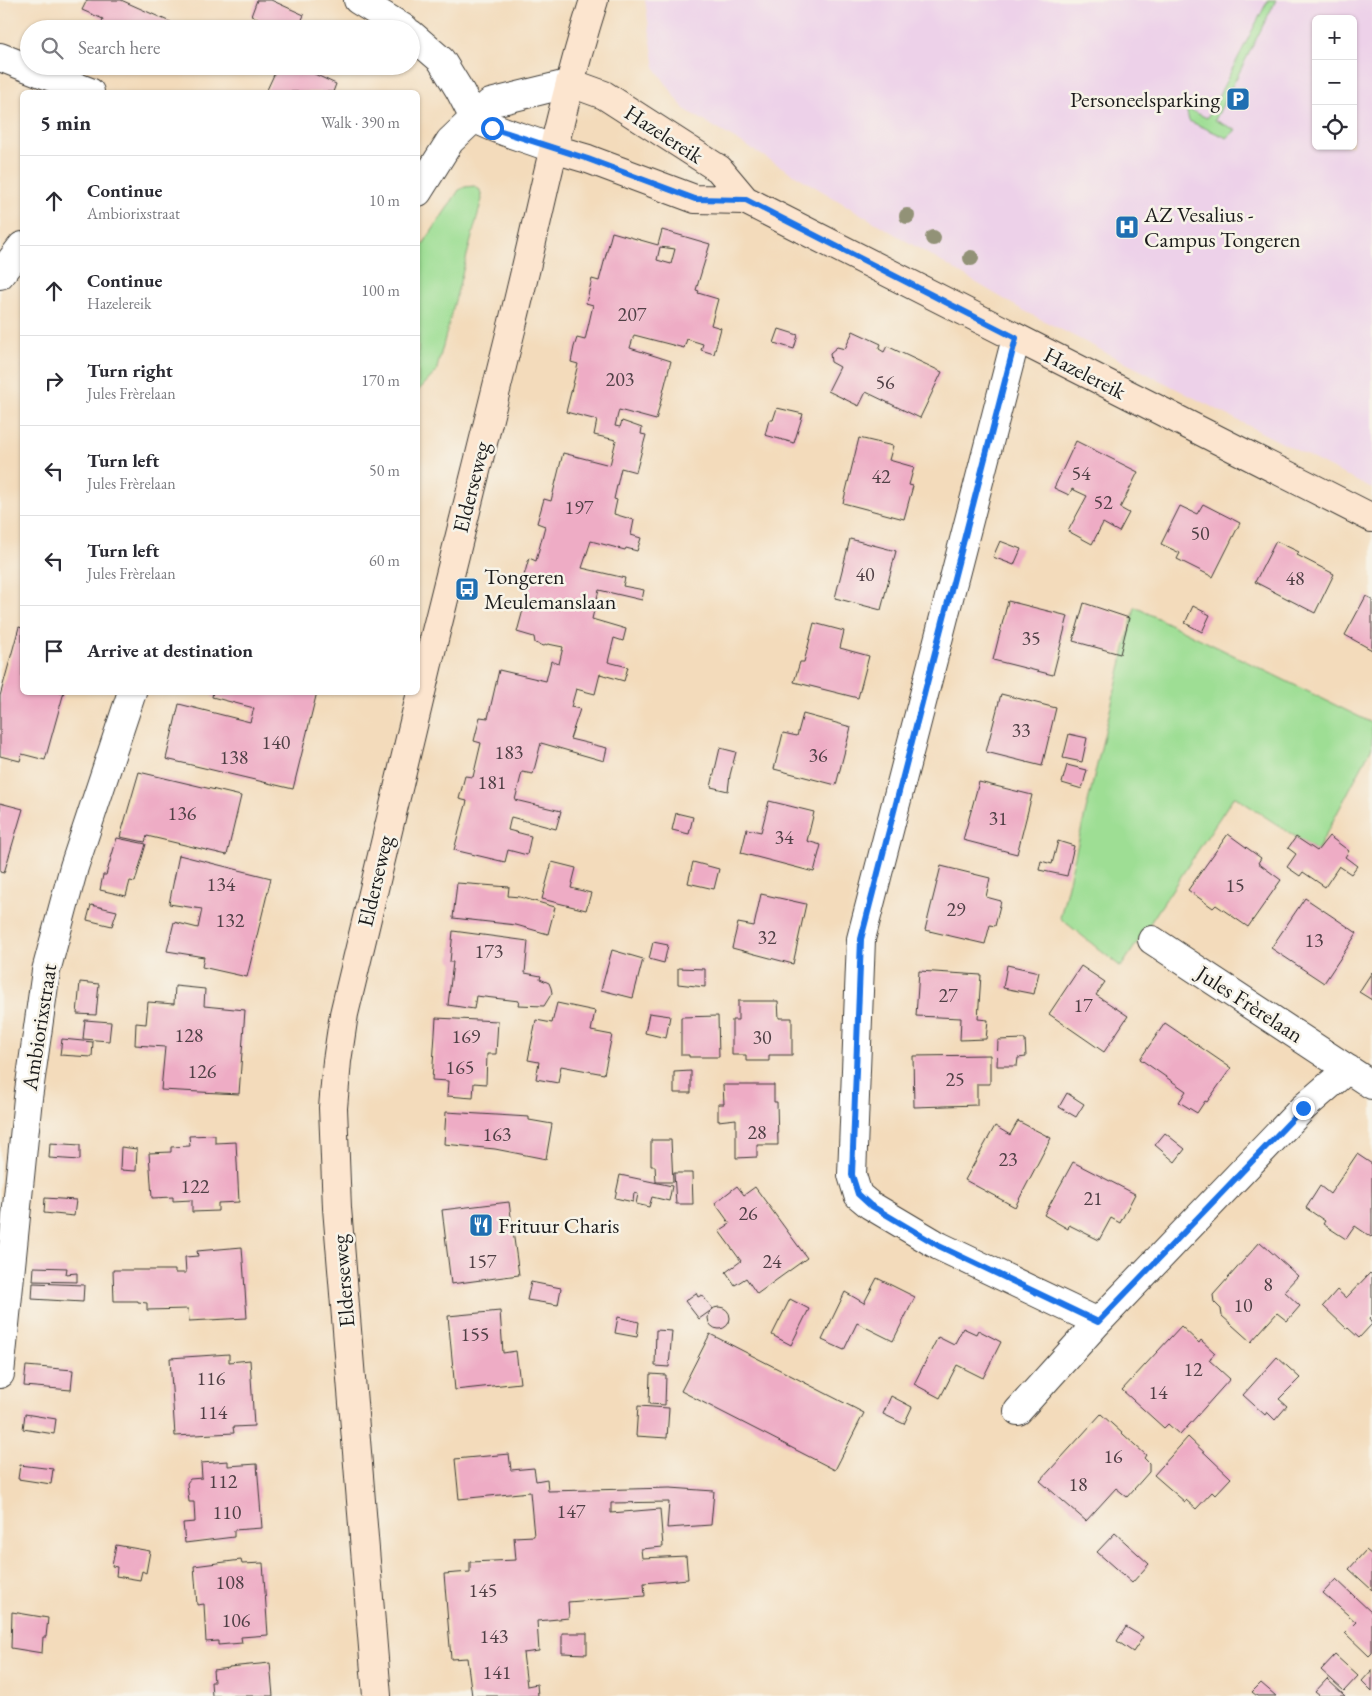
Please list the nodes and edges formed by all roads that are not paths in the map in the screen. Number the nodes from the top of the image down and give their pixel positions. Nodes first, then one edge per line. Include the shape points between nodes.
1 (358, 0) edge
2 (594, 0) edge
3 (390, 20) edge
4 (420, 42) edge
5 (0, 57) edge
6 (20, 65) edge
7 (46, 75) edge
8 (571, 83) junction
9 (85, 90) edge
10 (474, 118) junction
11 (554, 149) junction
12 (420, 189) edge
13 (746, 200) junction
14 (20, 249) edge
15 (0, 275) edge
16 (1016, 338) junction
17 (1372, 518) edge
18 (420, 691) edge
19 (131, 695) edge
20 (419, 695) edge
21 (1152, 940) dead end
22 (1348, 1069) junction
23 (1372, 1085) edge
24 (1098, 1322) junction
25 (0, 1374) edge
26 (1018, 1411) dead end
27 (377, 1696) edge

1 - 3 street
2 - 8 main road, Elderseweg
4 - 10 street via 441,60
5 - 6 street
7 - 9 street
8 - 10 street via 490,103
8 - 11 main road, Elderseweg
8 - 13 main road, Hazelereik via 604,95 719,169
10 - 11 street via 492,128
10 - 12 street via 450,141
11 - 13 main road, Hazelereik via 695,199
11 - 18 main road, Elderseweg
13 - 16 main road, Hazelereik
14 - 15 street
16 - 17 main road, Hazelereik
16 - 24 street via 861,939 852,1175 858,1194 939,1246
19 - 25 street, Ambiorixstraat via 74,867 46,971 27,1107
20 - 27 main road, Elderseweg via 344,1014 334,1108 337,1208
21 - 22 street, Jules Frèrelaan
22 - 23 street, Jules Frèrelaan
22 - 24 street via 1303,1108
24 - 26 street

